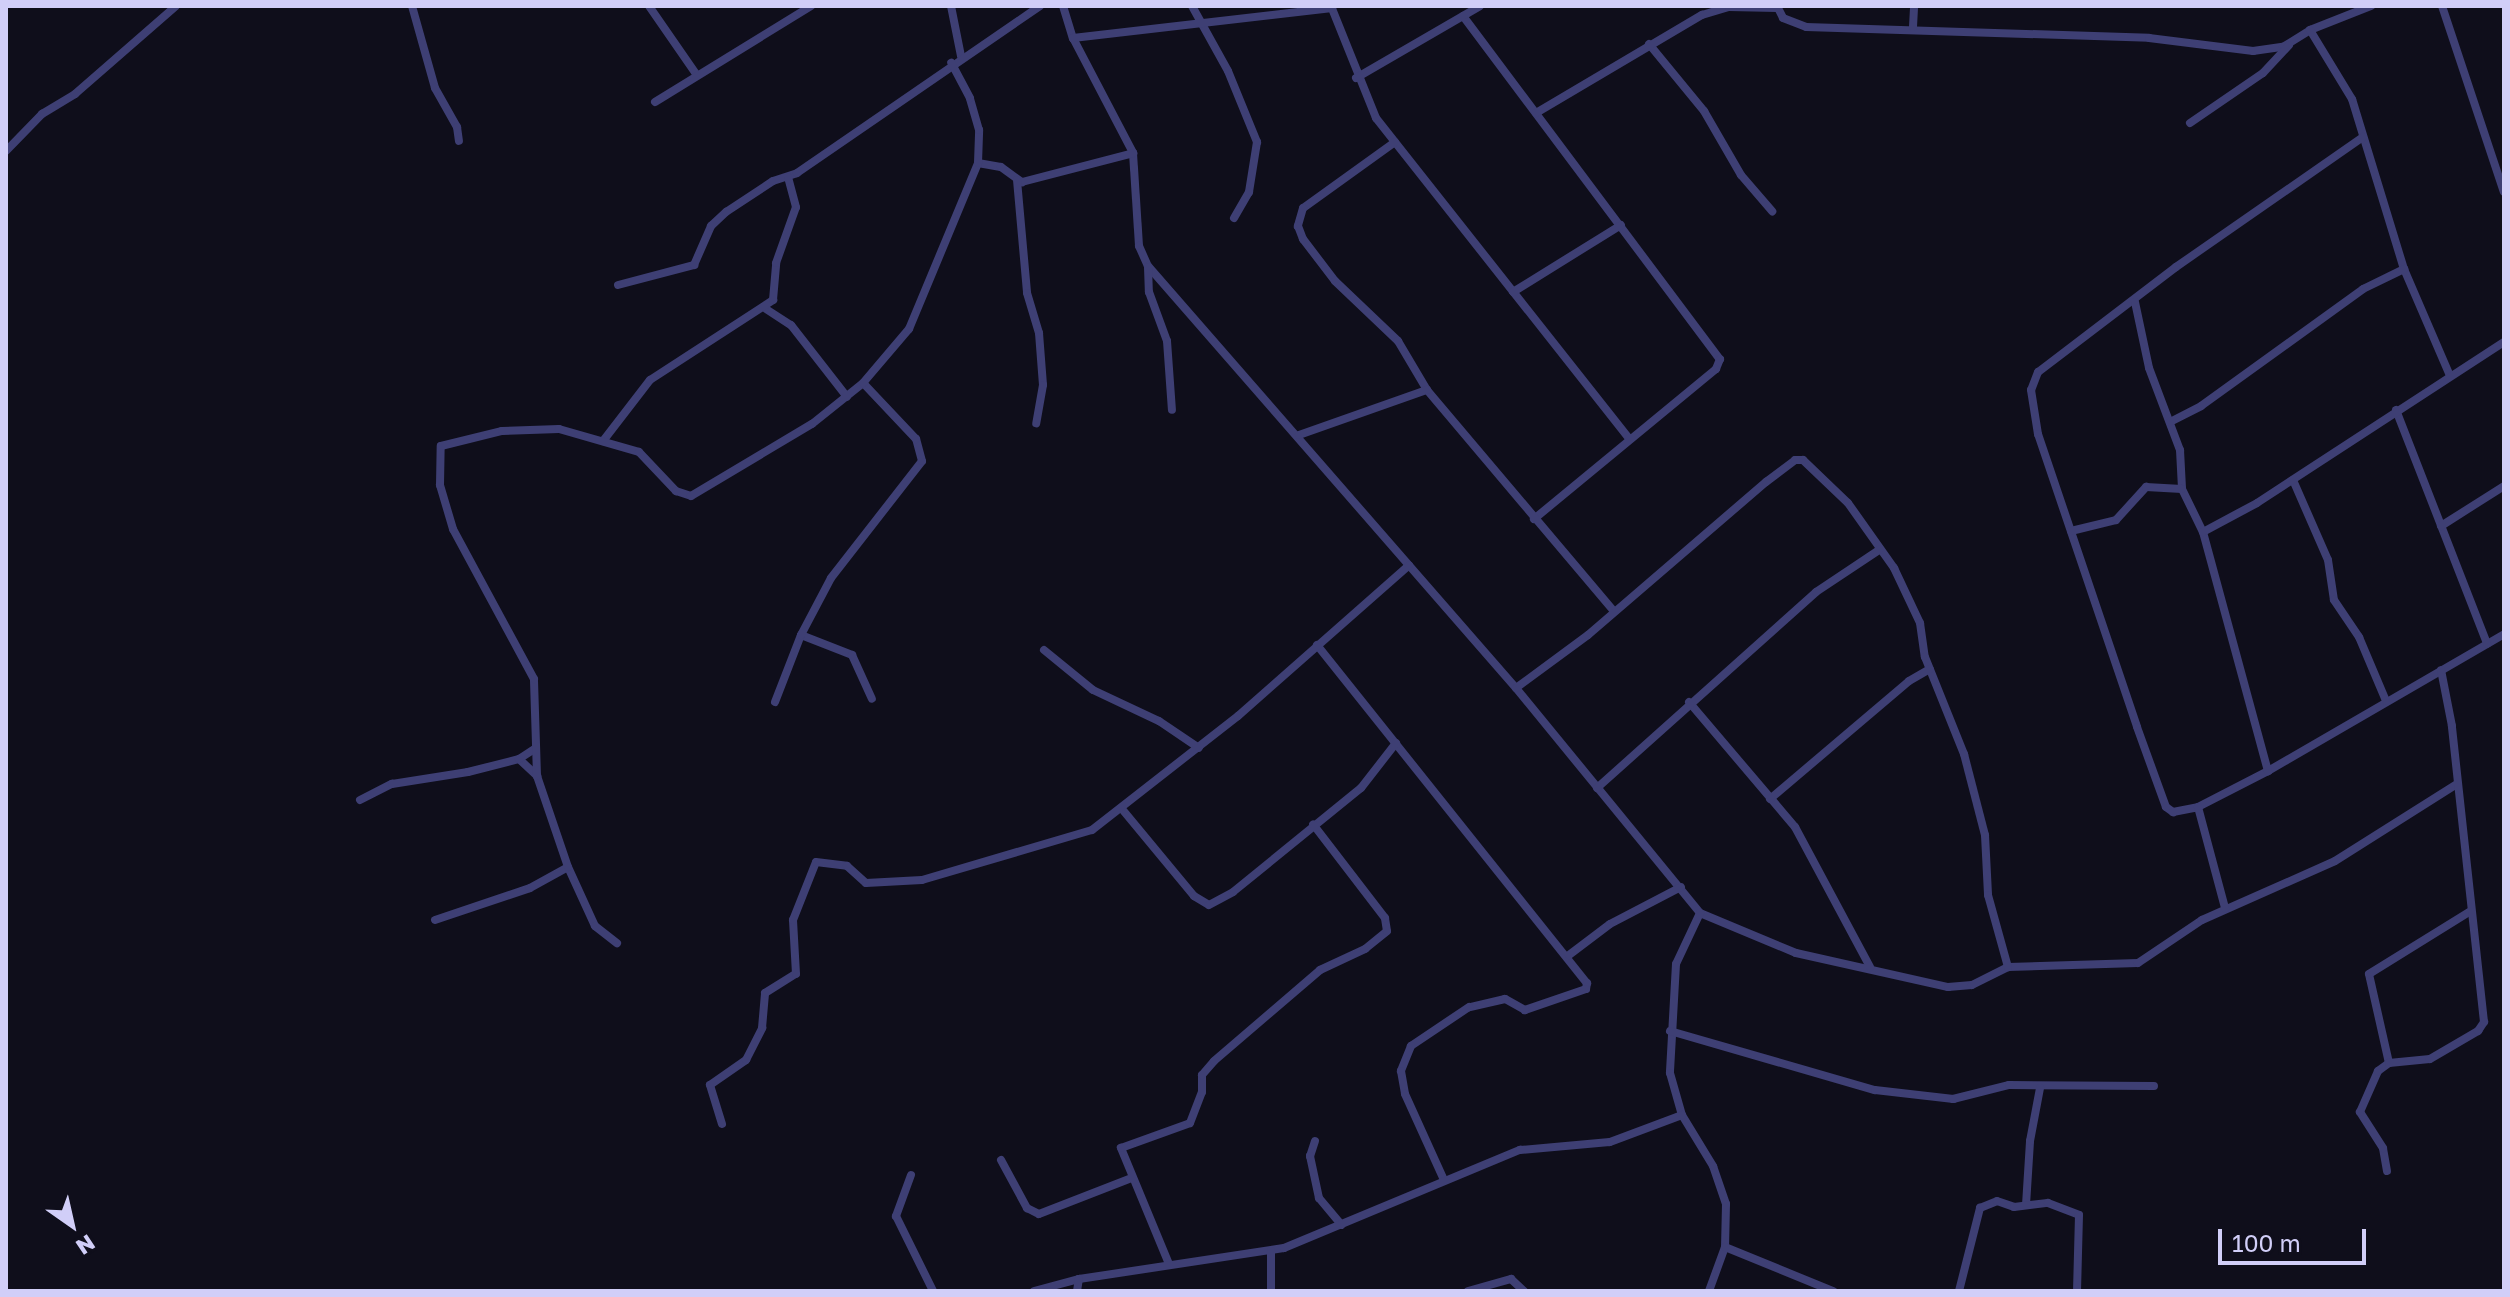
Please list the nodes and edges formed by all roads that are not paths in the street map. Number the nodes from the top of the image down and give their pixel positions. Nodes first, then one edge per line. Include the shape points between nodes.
1 (176, 6) edge
2 (412, 6) edge
3 (649, 6) edge
4 (811, 6) edge
5 (951, 6) edge
6 (1040, 6) edge
7 (1063, 6) edge
8 (1192, 6) edge
9 (1480, 6) edge
10 (1914, 6) edge
11 (2371, 6) edge
12 (2442, 6) edge
13 (1332, 7) edge
14 (1777, 7) edge
15 (796, 10) edge
16 (1463, 16) junction
17 (1204, 22) junction
18 (1913, 27) junction
19 (2310, 30) junction
20 (1073, 38) junction
21 (1649, 44) junction
22 (2289, 45) junction
23 (961, 56) junction
24 (951, 63) junction
25 (696, 74) junction
26 (1356, 78) junction
27 (655, 102) dead end
28 (1536, 113) junction
29 (2190, 123) dead end
30 (2363, 137) junction
31 (459, 141) dead end
32 (1395, 142) junction
33 (6, 151) edge
34 (1133, 153) junction
35 (978, 163) junction
36 (788, 177) junction
37 (1017, 180) junction
38 (2504, 192) edge
39 (1772, 211) dead end
40 (1234, 218) dead end
41 (1621, 225) junction
42 (1148, 266) junction
43 (2404, 269) junction
44 (618, 285) dead end
45 (1513, 292) junction
46 (2135, 302) junction
47 (766, 309) junction
48 (2504, 342) edge
49 (2450, 376) junction
50 (863, 383) junction
51 (1427, 390) junction
52 (847, 397) junction
53 (1172, 410) dead end
54 (2396, 410) junction
55 (2170, 422) junction
56 (1036, 423) dead end
57 (1299, 435) junction
58 (1629, 438) junction
59 (603, 441) junction
60 (2293, 480) junction
61 (2504, 486) edge
62 (2182, 489) junction
63 (1534, 519) junction
64 (2441, 526) junction
65 (2071, 531) junction
66 (2203, 532) junction
67 (1879, 550) junction
68 (1409, 565) junction
69 (1614, 611) junction
70 (2504, 634) edge
71 (801, 635) junction
72 (2487, 644) junction
73 (1317, 645) junction
74 (1044, 650) dead end
75 (1930, 669) junction
76 (2441, 670) junction
77 (1516, 688) junction
78 (872, 699) dead end
79 (2386, 701) junction
80 (775, 702) dead end
81 (1689, 702) junction
82 (1396, 743) junction
83 (536, 748) junction
84 (1199, 748) junction
85 (519, 759) junction
86 (2268, 771) junction
87 (537, 776) junction
88 (2457, 784) junction
89 (1597, 788) junction
90 (1770, 799) junction
91 (360, 800) dead end
92 (2198, 807) junction
93 (1122, 809) junction
94 (1313, 824) junction
95 (568, 867) junction
96 (1681, 887) junction
97 (2225, 908) junction
98 (2469, 912) junction
99 (1700, 913) junction
100 (435, 920) dead end
101 (617, 943) dead end
102 (1569, 955) junction
103 (1870, 967) junction
104 (2008, 967) junction
105 (1670, 1031) junction
106 (2389, 1063) junction
107 (2154, 1086) dead end
108 (2040, 1088) junction
109 (1682, 1115) junction
110 (722, 1124) dead end
111 (1315, 1141) dead end
112 (1001, 1160) dead end
113 (2387, 1171) dead end
114 (911, 1175) dead end
115 (1132, 1178) junction
116 (1444, 1180) junction
117 (2026, 1205) junction
118 (1342, 1225) junction
119 (1725, 1247) junction
120 (1271, 1251) junction
121 (1169, 1264) junction
122 (1079, 1279) junction
123 (1494, 1287) edge
124 (933, 1291) edge
125 (1034, 1291) edge
126 (1077, 1291) edge
127 (1271, 1291) edge
128 (1468, 1291) edge
129 (1524, 1291) edge
130 (1709, 1291) edge
131 (1833, 1291) edge
132 (1959, 1291) edge
133 (2077, 1291) edge

1 - 33 street via 75,94 42,114
2 - 31 street via 435,88
3 - 25 street
4 - 15 street
5 - 23 street
6 - 23 street
7 - 20 street
8 - 17 street
9 - 16 street
10 - 18 street
11 - 19 street
12 - 38 street
13 - 17 street
13 - 26 street
14 - 18 street via 1783,18 1806,27
14 - 21 street via 1729,7 1702,15
15 - 25 street
16 - 26 street
16 - 28 street
17 - 20 street
17 - 40 street via 1257,142 1249,192
18 - 22 street via 2149,38 2253,51
19 - 22 street
19 - 30 street via 2352,99
20 - 34 street
21 - 28 street
21 - 39 street via 1704,111 1741,175
22 - 29 street via 2277,62
23 - 24 street
24 - 35 street via 970,98 979,130
24 - 36 street
25 - 27 street
26 - 32 street
28 - 41 street
30 - 43 street via 2375,161
30 - 46 street via 2176,267
32 - 45 street
32 - 51 street via 1303,208 1298,226 1335,281 1398,341
34 - 37 street
34 - 42 street via 1139,246
35 - 37 street via 1001,167
35 - 50 street via 909,329
36 - 44 street via 717,219 694,265
36 - 47 street via 796,207 776,263 776,296
37 - 56 street via 1027,293 1039,333 1043,385
41 - 45 street
41 - 58 street via 1720,359 1716,369
42 - 53 street via 1151,300 1167,341
42 - 57 street
43 - 49 street
43 - 55 street via 2363,289 2201,406
45 - 58 street
46 - 55 street via 2149,368
46 - 65 street via 2032,380 2038,434
47 - 52 street via 791,325
47 - 59 street via 650,380
48 - 49 street
49 - 54 street
50 - 52 street
50 - 71 street via 916,439 922,461 831,578
51 - 57 street
51 - 63 street
52 - 59 street via 699,495 676,491 646,456
54 - 60 street
54 - 64 street
55 - 62 street via 2182,462
57 - 68 street via 1363,517
58 - 63 street
59 - 83 street via 559,429 531,429 447,444 438,451 440,485 453,529 534,679
60 - 66 street
60 - 79 street via 2328,560 2334,600 2359,637
61 - 64 street
62 - 65 street via 2146,487 2116,520
62 - 66 street
63 - 69 street
64 - 72 street
65 - 92 street via 2166,807 2183,813
66 - 86 street
67 - 69 street via 1848,503 1803,460 1795,460
67 - 75 street via 1909,596
67 - 81 street via 1816,592
68 - 73 street
68 - 77 street
69 - 77 street
70 - 72 street
71 - 78 street via 852,655
71 - 80 street
72 - 76 street
73 - 82 street
73 - 84 street
74 - 84 street via 1093,690 1159,721
75 - 90 street
75 - 104 street via 1964,754 1988,856 1988,895
76 - 79 street
76 - 88 street
77 - 89 street
79 - 86 street
81 - 89 street
81 - 90 street
82 - 94 street via 1361,788
82 - 102 street
83 - 85 street
83 - 87 street
84 - 93 street
85 - 87 street
85 - 91 street via 392,784
86 - 92 street
87 - 95 street
88 - 97 street via 2335,861
88 - 98 street
89 - 96 street
90 - 103 street via 1808,847
92 - 97 street
93 - 94 street via 1194,896 1209,905 1233,892
93 - 110 street via 1092,830 922,880 866,883 847,866 816,862 793,920 796,974 765,993 762,1028 746,1060 710,1085
94 - 115 street via 1385,918 1387,931 1365,949 1320,970 1214,1061 1202,1075 1202,1092 1190,1123 1121,1148
95 - 100 street via 530,888
95 - 101 street via 595,926
96 - 99 street
96 - 102 street via 1610,924
97 - 104 street via 2138,963
98 - 106 street via 2369,974
98 - 106 street via 2482,1027 2422,1063
99 - 103 street via 1796,953
99 - 105 street via 1676,964
102 - 116 street via 1586,989 1525,1010 1505,999 1469,1007 1420,1037 1405,1054 1401,1071 1410,1111
103 - 104 street via 1948,987 1972,985
105 - 108 street via 1875,1090 1953,1099 2009,1085
105 - 109 street via 1670,1073
106 - 113 street via 2378,1071 2360,1112 2383,1148
107 - 108 street via 2097,1082
108 - 117 street
109 - 116 street via 1610,1142 1520,1150
109 - 119 street via 1722,1186
111 - 118 street via 1310,1156 1319,1198
112 - 115 street via 1027,1208 1039,1214
114 - 124 street via 896,1216 926,1267
115 - 121 street
116 - 118 street
117 - 132 street via 1982,1203
117 - 133 street via 2055,1204 2080,1217
118 - 120 street
119 - 130 street
119 - 131 street
120 - 121 street
120 - 127 street
121 - 122 street
122 - 125 street
122 - 126 street
123 - 128 street
123 - 129 street via 1517,1280

